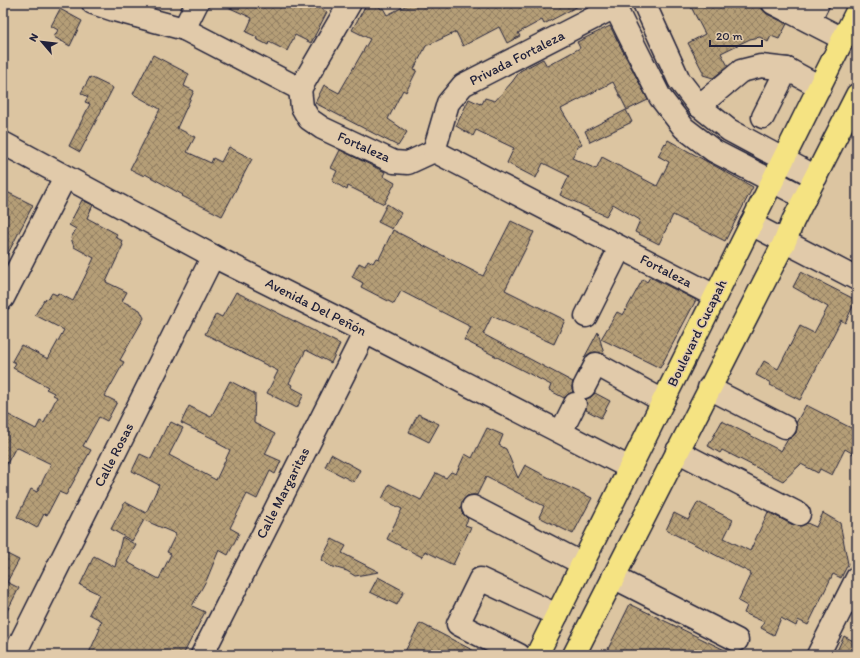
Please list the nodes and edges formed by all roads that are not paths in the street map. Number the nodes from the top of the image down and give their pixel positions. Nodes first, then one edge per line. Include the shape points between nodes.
1 (93, 3) edge
2 (197, 3) edge
3 (350, 3) edge
4 (644, 3) edge
5 (773, 3) edge
6 (848, 3) edge
7 (614, 5) edge
8 (857, 8) edge
9 (857, 11) edge
10 (814, 12) edge
11 (184, 29) junction
12 (843, 39) junction
13 (787, 69) junction
14 (820, 86) junction
15 (300, 89) junction
16 (857, 95) edge
17 (699, 106) junction
18 (762, 117) dead end
19 (3, 143) edge
20 (434, 152) junction
21 (783, 159) junction
22 (65, 177) junction
23 (816, 177) junction
24 (772, 181) junction
25 (805, 198) junction
26 (751, 224) junction
27 (784, 241) junction
28 (620, 248) junction
29 (213, 256) junction
30 (857, 279) edge
31 (715, 296) junction
32 (3, 298) edge
33 (586, 316) dead end
34 (365, 332) junction
35 (708, 388) junction
36 (663, 401) junction
37 (785, 427) dead end
38 (561, 432) junction
39 (677, 451) junction
40 (630, 468) junction
41 (473, 507) dead end
42 (798, 514) dead end
43 (583, 564) junction
44 (613, 577) junction
45 (857, 578) edge
46 (557, 615) junction
47 (737, 640) dead end
48 (14, 655) edge
49 (202, 655) edge
50 (519, 655) edge
51 (537, 655) edge
52 (574, 655) edge
53 (818, 655) edge

1 - 11 street
2 - 11 street
3 - 15 street
4 - 17 street via 679,80
5 - 10 street
6 - 8 street
7 - 20 street, Privada Fortaleza via 464,85 448,102
7 - 24 street via 660,97 684,128 714,150
9 - 12 main road, Boulevard Cucapah
10 - 12 street
11 - 15 street
12 - 14 main road, Boulevard Cucapah
13 - 14 street
13 - 17 street via 761,66 741,71
13 - 18 street
14 - 21 main road, Boulevard Cucapah
15 - 20 street, Fortaleza via 302,107 309,119 322,128 394,162 408,162
16 - 23 main road
17 - 21 street via 729,130
19 - 22 street, Avenida Del Peñón
20 - 28 street, Fortaleza
21 - 23 street
21 - 24 main road, Boulevard Cucapah
22 - 29 street, Avenida Del Peñón
22 - 32 street
23 - 25 main road
24 - 25 street
24 - 26 main road, Boulevard Cucapah
25 - 27 main road
26 - 27 street
26 - 31 main road, Boulevard Cucapah
27 - 30 street
27 - 35 main road
28 - 31 street, Fortaleza
28 - 33 street
29 - 34 street, Avenida Del Peñón
29 - 48 street, Calle Rosas
31 - 36 main road, Boulevard Cucapah
34 - 38 street, Avenida Del Peñón
34 - 49 street, Calle Margaritas
35 - 37 street
35 - 39 main road
36 - 38 street via 596,364
36 - 40 main road, Boulevard Cucapah
38 - 40 street, Avenida Del Peñón
39 - 42 street
39 - 44 main road
40 - 43 main road, Boulevard Cucapah
41 - 43 street
43 - 46 main road, Boulevard Cucapah
44 - 47 street
44 - 52 main road
45 - 53 street
46 - 50 street via 480,579 458,624
46 - 51 main road, Boulevard Cucapah

